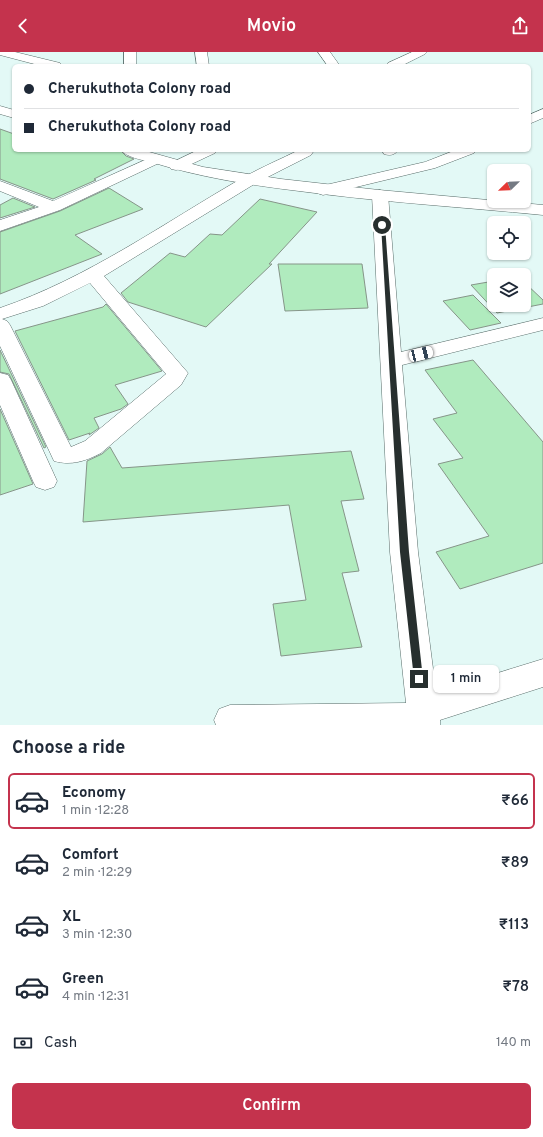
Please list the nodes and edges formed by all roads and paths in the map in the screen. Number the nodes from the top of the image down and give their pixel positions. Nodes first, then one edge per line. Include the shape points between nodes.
1 (1, 52) edge
2 (130, 52) edge
3 (201, 52) edge
4 (324, 52) edge
5 (421, 52) edge
6 (48, 64) edge
7 (130, 64) edge
8 (203, 64) edge
9 (333, 64) edge
10 (396, 64) edge
11 (0, 110) edge
12 (12, 113) edge
13 (133, 152) edge
14 (206, 152) edge
15 (306, 152) dead end
16 (464, 152) edge
17 (154, 160) junction
18 (176, 166) junction
19 (251, 180) junction
20 (0, 186) edge
21 (323, 190) junction
22 (380, 195) junction
23 (54, 207) junction
24 (543, 210) edge
25 (0, 226) edge
26 (93, 275) junction
27 (0, 314) edge
28 (543, 324) edge
29 (0, 325) edge
30 (391, 361) junction
31 (0, 380) edge
32 (45, 482) dead end
33 (543, 673) edge
34 (423, 718) edge
35 (230, 720) dead end

1 - 6 street
2 - 7 street
3 - 8 street
4 - 9 street
5 - 10 street
11 - 12 street
13 - 17 street
14 - 18 street
15 - 19 street
16 - 21 street via 430,165
17 - 18 street
17 - 23 street
18 - 19 street
19 - 21 street
19 - 26 street
20 - 23 street
21 - 22 street
22 - 24 street
22 - 30 street
23 - 25 street
26 - 27 street via 36,302
26 - 29 street via 177,373 173,380 81,454 63,455
28 - 30 street
30 - 34 street via 404,552
31 - 32 street
33 - 34 street
34 - 35 street

